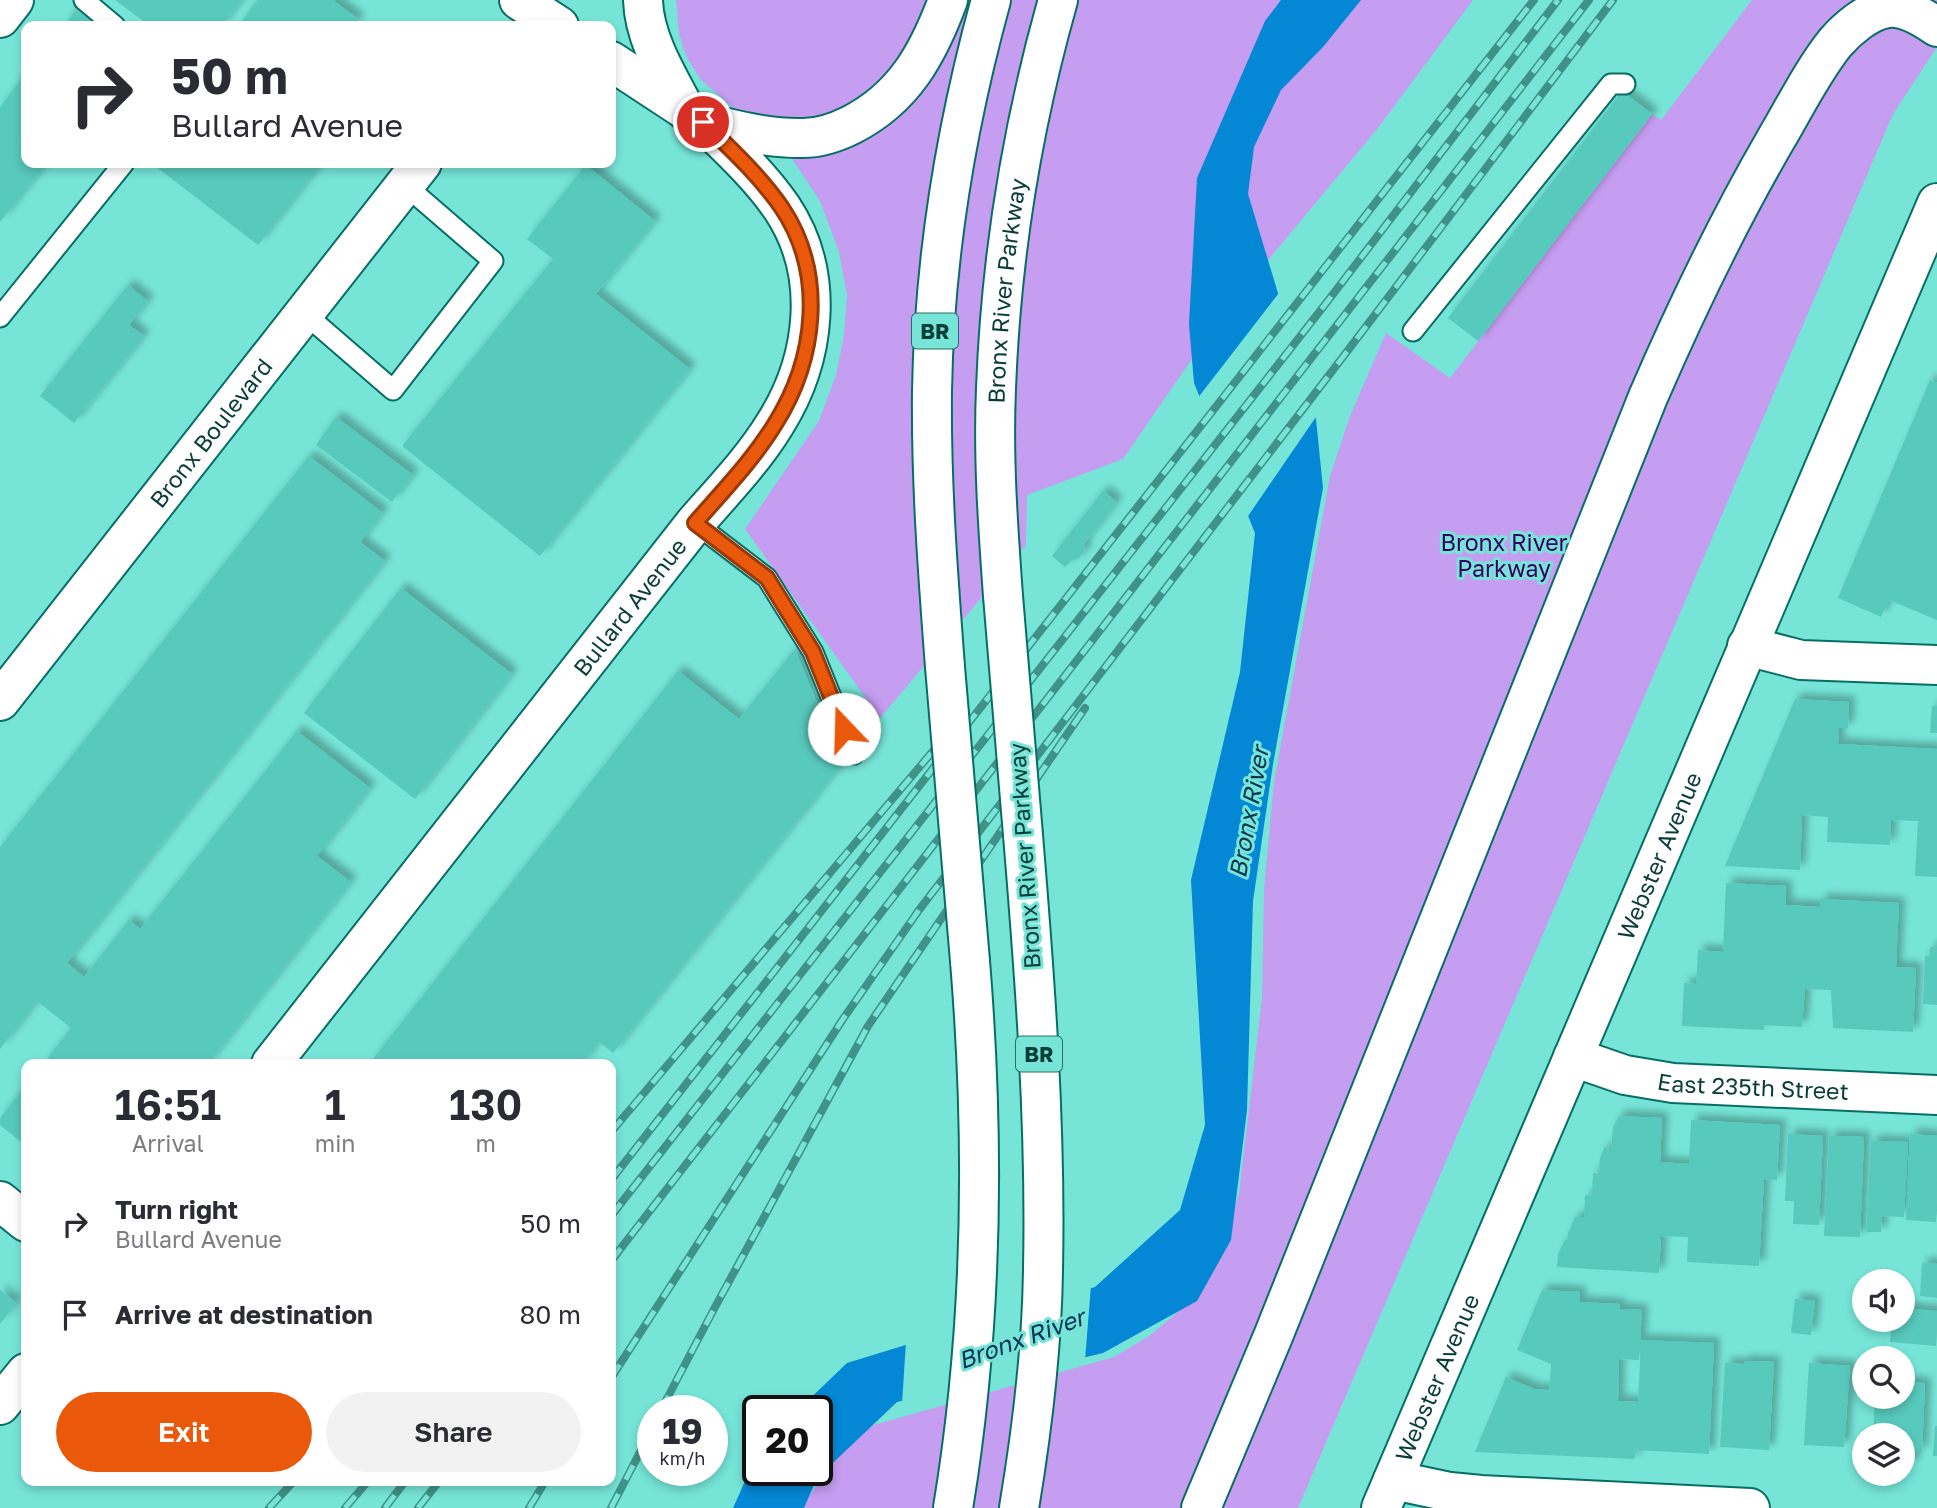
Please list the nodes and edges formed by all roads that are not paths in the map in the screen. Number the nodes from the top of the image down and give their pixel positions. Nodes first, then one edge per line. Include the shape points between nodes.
1 (14, 0) edge
2 (84, 0) edge
3 (643, 0) edge
4 (948, 0) edge
5 (991, 0) edge
6 (1058, 0) edge
7 (1897, 5) edge
8 (0, 18) edge
9 (109, 21) edge
10 (1937, 27) edge
11 (616, 64) edge
12 (1625, 84) dead end
13 (695, 116) junction
14 (120, 168) edge
15 (413, 174) edge
16 (1937, 203) edge
17 (304, 313) junction
18 (0, 317) edge
19 (1413, 331) dead end
20 (695, 523) junction
21 (1747, 646) junction
22 (1937, 666) edge
23 (0, 701) edge
24 (854, 754) dead end
25 (1573, 1057) junction
26 (275, 1059) edge
27 (1937, 1095) edge
28 (0, 1201) edge
29 (21, 1218) edge
30 (21, 1379) edge
31 (0, 1405) edge
32 (1387, 1494) edge
33 (1604, 1504) edge
34 (953, 1508) edge
35 (1019, 1508) edge
36 (1201, 1508) edge
37 (1750, 1508) edge

1 - 8 main road
2 - 9 lane
3 - 13 main road via 659,61
4 - 13 main road via 928,47 898,91 865,118 832,134 800,139 744,133
5 - 34 main road, BR, bridge via 952,178 936,316 932,460 980,1146 978,1278
6 - 35 main road, Bronx River Parkway / BR, bridge via 1014,187 995,390 1003,596 1043,1147 1043,1273 1034,1407
7 - 10 main road
7 - 36 main road via 1863,19 1828,53 1752,181 1671,343
11 - 13 main road
12 - 19 lane via 1611,84
13 - 20 main road, Bullard Avenue via 783,210 797,235 812,288 803,362 792,392 755,454
14 - 18 lane
15 - 17 main road, Bronx Boulevard
15 - 17 lane via 493,261 393,390
16 - 21 main road, Webster Avenue
17 - 23 main road, Bronx Boulevard
20 - 24 lane via 767,578 813,652
20 - 26 main road, Bullard Avenue
21 - 22 main road via 1801,660
21 - 25 main road, Webster Avenue
25 - 27 main road, East 235th Street via 1625,1075 1673,1083
25 - 32 main road, Webster Avenue
28 - 29 main road
30 - 31 main road
32 - 33 main road via 1450,1492
33 - 37 main road

